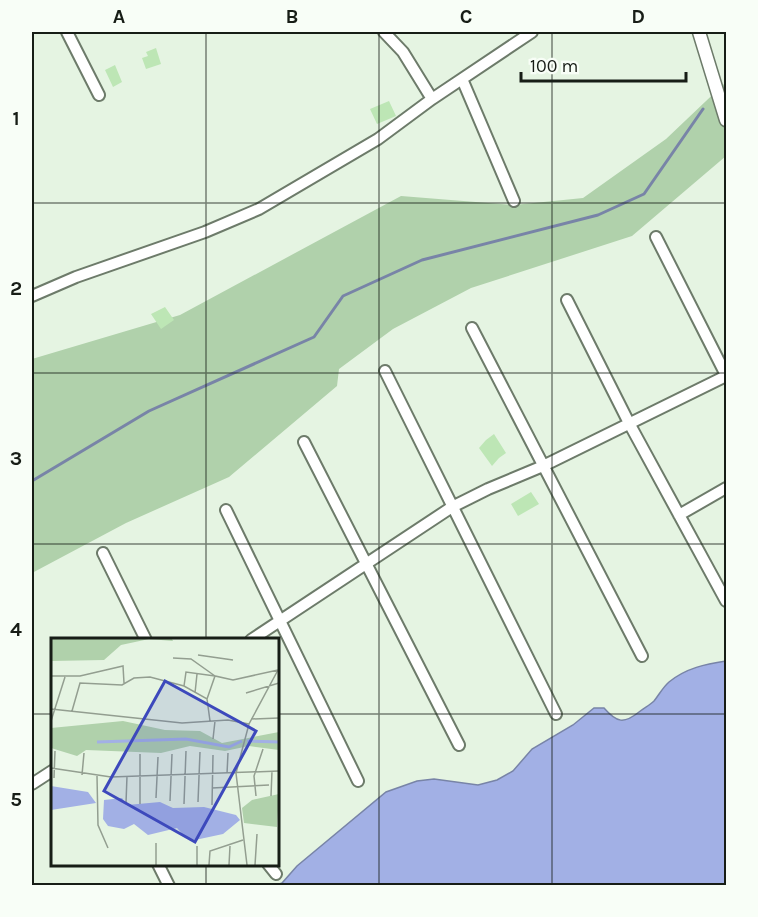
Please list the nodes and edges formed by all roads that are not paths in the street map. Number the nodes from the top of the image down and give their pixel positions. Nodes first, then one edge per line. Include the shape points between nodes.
1 (67, 32) edge
2 (384, 32) edge
3 (532, 32) edge
4 (699, 32) edge
5 (462, 79) junction
6 (99, 95) dead end
7 (432, 99) junction
8 (726, 120) edge
9 (514, 201) dead end
10 (656, 237) dead end
11 (32, 296) edge
12 (567, 300) dead end
13 (472, 328) dead end
14 (385, 371) dead end
15 (726, 375) edge
16 (629, 423) junction
17 (304, 442) dead end
18 (543, 466) junction
19 (726, 488) edge
20 (453, 507) junction
21 (226, 510) dead end
22 (679, 515) junction
23 (103, 554) dead end
24 (366, 564) junction
25 (726, 601) edge
26 (280, 620) junction
27 (145, 638) edge
28 (252, 638) edge
29 (642, 656) dead end
30 (556, 714) dead end
31 (459, 745) dead end
32 (51, 772) edge
33 (358, 781) dead end
34 (32, 784) edge
35 (159, 866) edge
36 (269, 866) edge
37 (276, 874) dead end
38 (169, 885) edge

1 - 6 street
2 - 7 street via 403,52
3 - 5 street
4 - 8 street
5 - 7 street
5 - 9 street
7 - 11 street via 378,139 259,209
10 - 15 street
12 - 16 street
13 - 18 street
14 - 20 street
15 - 16 street
16 - 18 street
16 - 22 street
17 - 24 street
18 - 20 street
18 - 29 street
19 - 22 street
20 - 24 street
20 - 30 street
21 - 26 street
22 - 25 street
23 - 27 street
24 - 26 street
24 - 31 street
26 - 28 street
26 - 33 street
32 - 34 street
35 - 38 street
36 - 37 street

